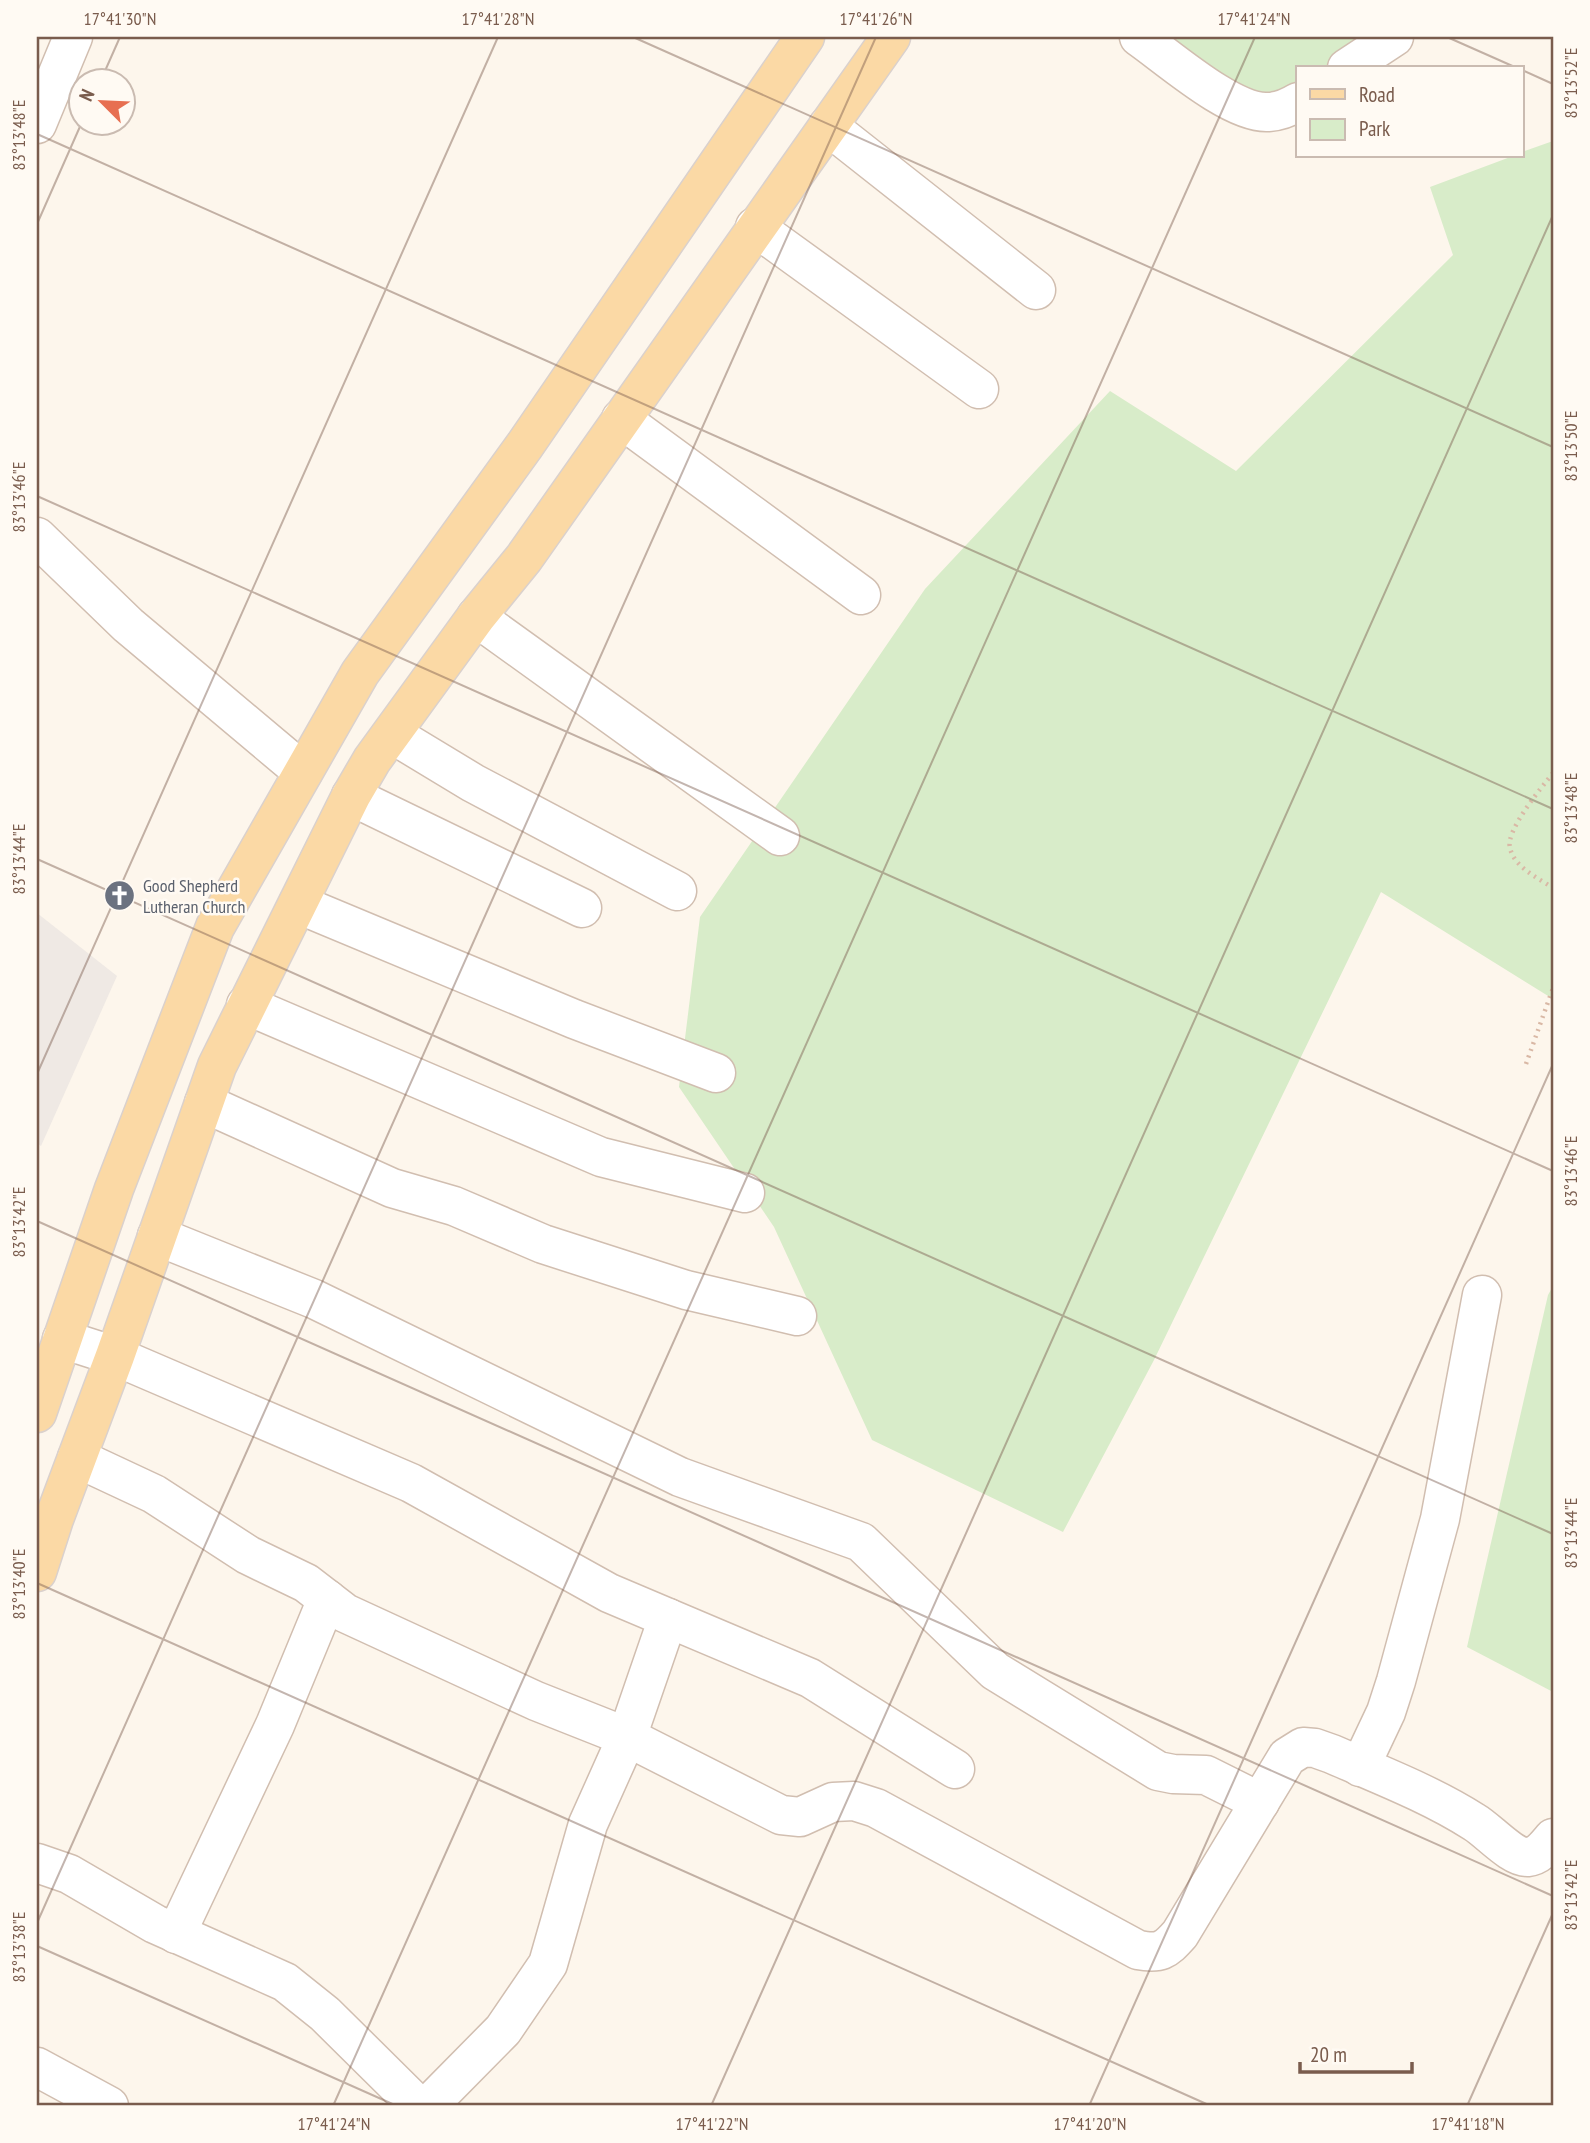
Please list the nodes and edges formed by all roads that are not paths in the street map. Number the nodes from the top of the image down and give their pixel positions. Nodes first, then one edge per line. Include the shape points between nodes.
1 (74, 37) edge
2 (805, 37) edge
3 (891, 37) edge
4 (1139, 37) edge
5 (1394, 37) edge
6 (1351, 66) edge
7 (1296, 103) edge
8 (37, 124) edge
9 (828, 126) junction
10 (755, 227) junction
11 (1036, 290) dead end
12 (979, 389) dead end
13 (621, 419) junction
14 (37, 537) edge
15 (861, 595) dead end
16 (476, 617) junction
17 (392, 734) junction
18 (303, 772) junction
19 (351, 796) junction
20 (780, 836) dead end
21 (677, 891) dead end
22 (298, 904) junction
23 (582, 908) dead end
24 (246, 1005) junction
25 (716, 1073) dead end
26 (204, 1103) junction
27 (745, 1193) dead end
28 (157, 1236) junction
29 (1482, 1295) dead end
30 (797, 1316) dead end
31 (62, 1339) junction
32 (115, 1356) junction
33 (37, 1413) edge
34 (77, 1458) junction
35 (37, 1572) edge
36 (327, 1599) junction
37 (668, 1618) junction
38 (627, 1737) junction
39 (1360, 1766) junction
40 (955, 1769) dead end
41 (1260, 1802) junction
42 (1549, 1849) edge
43 (37, 1863) edge
44 (176, 1934) junction
45 (37, 2067) edge
46 (109, 2106) edge
47 (418, 2106) edge
48 (428, 2106) edge

1 - 8 street
2 - 18 main road via 525,445 360,673
3 - 9 main road
4 - 7 street via 1243,107 1265,113
5 - 6 street
9 - 10 main road
9 - 11 street
10 - 12 street
10 - 13 main road
13 - 15 street
13 - 16 main road via 524,558
14 - 18 street via 128,625
16 - 17 main road
16 - 20 street
17 - 19 main road
17 - 21 street via 473,783
18 - 31 main road via 215,927
19 - 22 main road
19 - 23 street
22 - 24 main road
22 - 25 street
24 - 26 main road
24 - 27 street via 601,1157
26 - 28 main road
26 - 30 street via 392,1188 454,1206 544,1244 685,1290
28 - 32 main road
28 - 41 street via 314,1298 680,1477 861,1542 995,1671 1158,1771 1206,1775
29 - 39 street via 1440,1519 1386,1712
31 - 32 street
31 - 33 main road
32 - 34 main road
32 - 37 street via 411,1483 609,1593
34 - 35 main road
34 - 36 street via 154,1494
36 - 38 street via 345,1613 536,1701
36 - 44 street via 275,1725
37 - 38 street
37 - 40 street via 810,1678
38 - 41 street via 781,1815 800,1817 833,1802 854,1801 876,1808 1138,1950 1155,1953 1169,1947 1180,1934
38 - 48 street via 588,1824 548,1964 503,2030
39 - 41 street via 1303,1747 1287,1757
39 - 42 street via 1451,1808 1516,1854 1528,1857
43 - 44 street via 69,1874
44 - 47 street via 285,1982 325,2014
45 - 46 street

